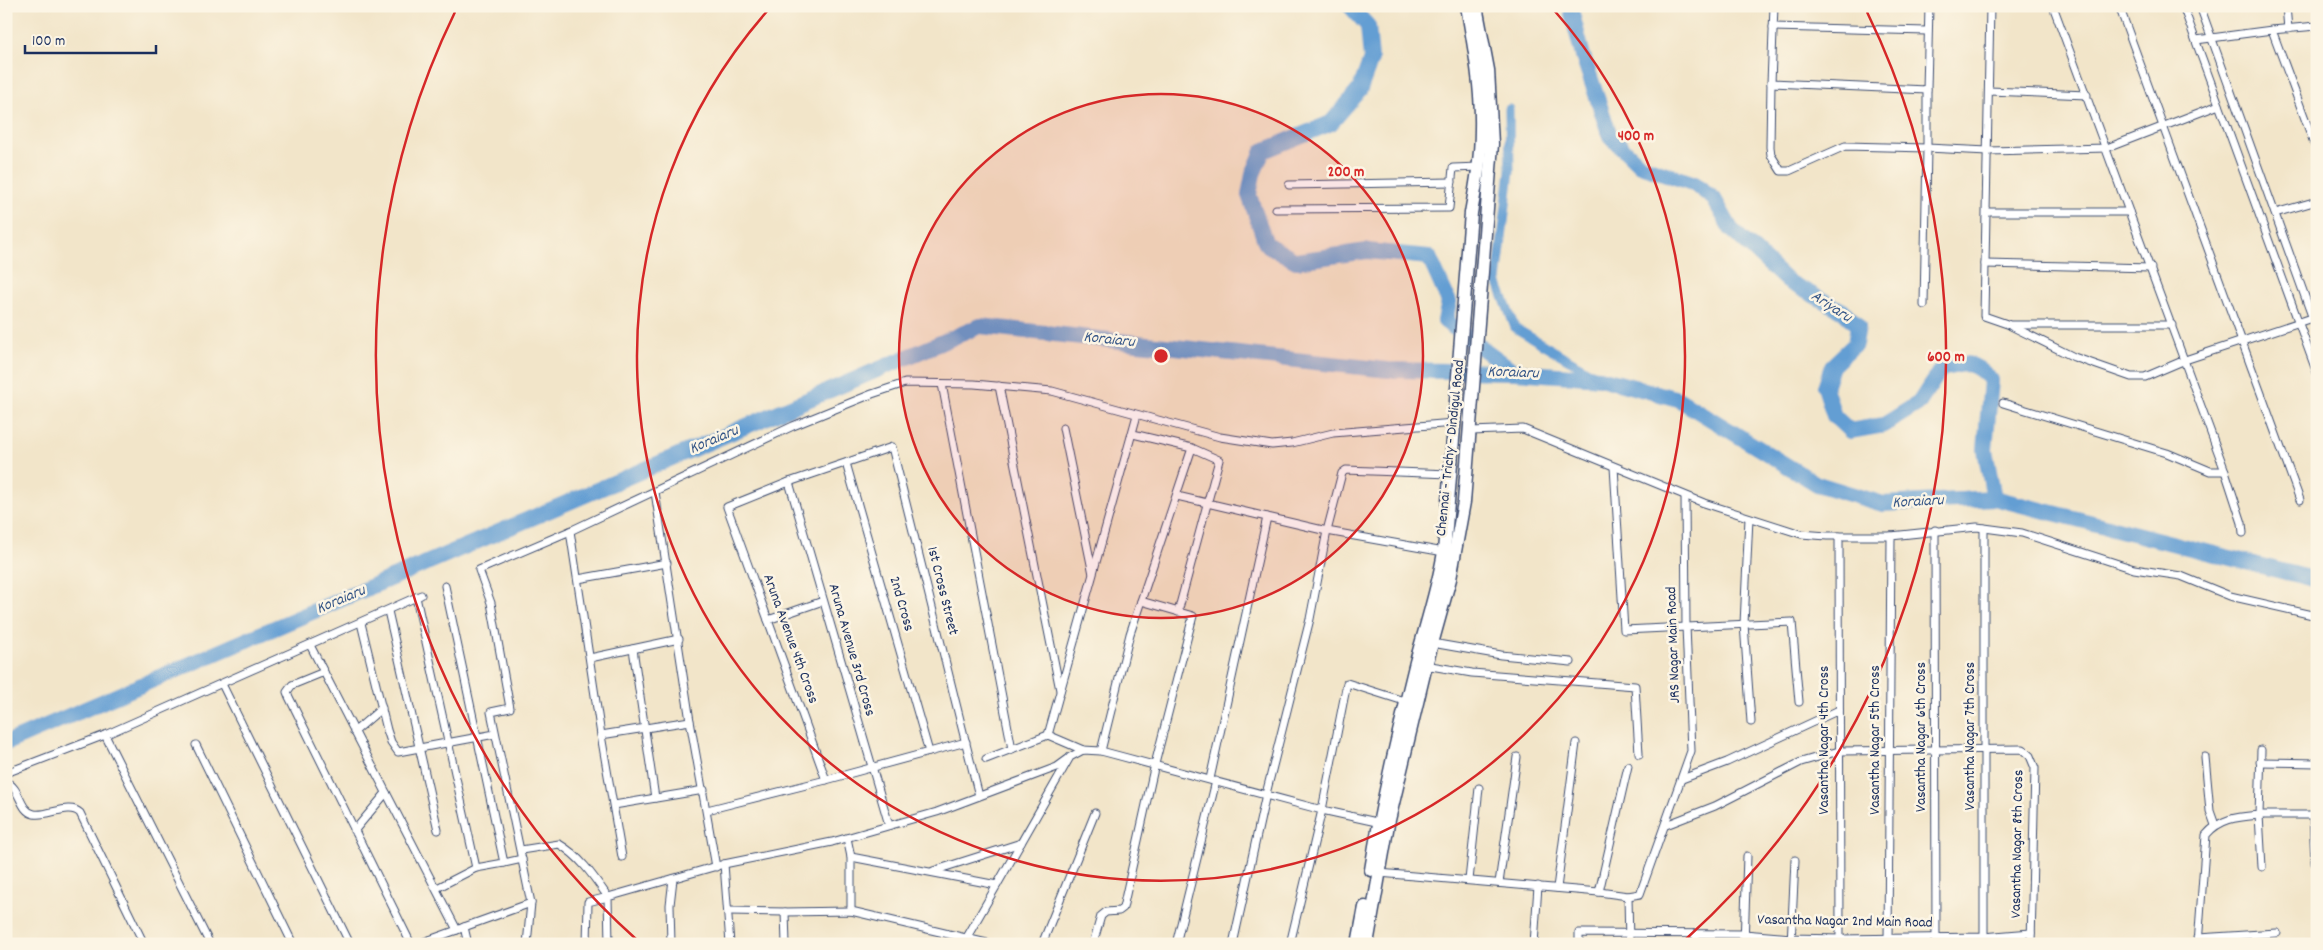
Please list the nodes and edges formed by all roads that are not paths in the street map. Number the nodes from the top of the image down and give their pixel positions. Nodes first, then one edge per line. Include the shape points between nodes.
1 (1467, 6) edge
2 (1476, 6) edge
3 (1774, 6) edge
4 (1928, 6) edge
5 (1990, 6) edge
6 (2053, 6) edge
7 (2119, 6) edge
8 (2183, 6) edge
9 (2200, 6) edge
10 (2286, 6) edge
11 (2317, 26) edge
12 (1773, 27) junction
13 (2288, 29) junction
14 (2272, 30) junction
15 (1928, 31) junction
16 (2211, 38) junction
17 (2196, 40) junction
18 (1771, 83) junction
19 (1927, 90) junction
20 (1989, 91) junction
21 (2087, 95) junction
22 (2219, 105) junction
23 (2163, 127) junction
24 (1927, 148) junction
25 (2107, 148) junction
26 (1988, 151) junction
27 (2317, 151) edge
28 (1479, 167) junction
29 (1452, 182) junction
30 (1289, 185) dead end
31 (2317, 201) edge
32 (1276, 209) dead end
33 (1987, 212) junction
34 (2129, 212) junction
35 (2274, 212) junction
36 (1985, 264) junction
37 (2151, 268) junction
38 (1924, 306) dead end
39 (2312, 318) junction
40 (2299, 324) junction
41 (2010, 325) junction
42 (2172, 325) junction
43 (2317, 330) edge
44 (2240, 342) junction
45 (2184, 360) junction
46 (2317, 373) edge
47 (942, 384) junction
48 (999, 386) junction
49 (2003, 403) dead end
50 (1137, 415) junction
51 (1455, 419) junction
52 (1471, 426) junction
53 (1063, 428) dead end
54 (1133, 434) junction
55 (1192, 448) junction
56 (846, 462) junction
57 (1614, 467) junction
58 (2225, 470) junction
59 (1450, 474) junction
60 (789, 482) junction
61 (655, 492) junction
62 (1177, 496) junction
63 (1685, 496) junction
64 (2300, 500) dead end
65 (1207, 503) junction
66 (1267, 518) junction
67 (1749, 518) junction
68 (1984, 528) junction
69 (1935, 530) junction
70 (570, 531) junction
71 (1327, 531) junction
72 (2243, 533) dead end
73 (1838, 536) junction
74 (1891, 536) junction
75 (1444, 552) junction
76 (667, 563) junction
77 (1093, 574) junction
78 (578, 579) junction
79 (445, 586) dead end
80 (1141, 601) junction
81 (823, 602) junction
82 (388, 611) junction
83 (1178, 612) junction
84 (2317, 616) edge
85 (768, 620) junction
86 (361, 623) junction
87 (1744, 624) junction
88 (1686, 626) junction
89 (679, 639) junction
90 (1432, 643) junction
91 (310, 645) junction
92 (633, 649) junction
93 (590, 658) junction
94 (1571, 662) dead end
95 (1421, 664) junction
96 (324, 672) junction
97 (222, 684) junction
98 (1060, 691) junction
99 (1407, 702) junction
100 (1799, 702) dead end
101 (382, 708) junction
102 (1839, 710) junction
103 (690, 721) junction
104 (1751, 722) dead end
105 (646, 727) junction
106 (354, 732) junction
107 (495, 734) junction
108 (105, 735) junction
109 (601, 735) junction
110 (1048, 735) junction
111 (477, 738) junction
112 (966, 742) junction
113 (1576, 742) dead end
114 (450, 743) junction
115 (196, 745) dead end
116 (1985, 748) junction
117 (1012, 749) junction
118 (1935, 749) junction
119 (420, 750) junction
120 (1083, 750) junction
121 (1889, 750) junction
122 (2260, 750) dead end
123 (1101, 751) junction
124 (1839, 751) junction
125 (929, 752) junction
126 (1639, 754) dead end
127 (1070, 757) junction
128 (1517, 757) dead end
129 (2205, 757) dead end
130 (986, 759) dead end
131 (2260, 762) junction
132 (2317, 763) edge
133 (1155, 764) junction
134 (872, 766) junction
135 (1628, 766) dead end
136 (6, 773) edge
137 (1682, 779) junction
138 (826, 780) junction
139 (1213, 780) junction
140 (6, 782) edge
141 (1479, 788) dead end
142 (704, 790) junction
143 (386, 793) junction
144 (1266, 794) junction
145 (979, 796) junction
146 (655, 798) junction
147 (614, 805) junction
148 (707, 810) junction
149 (1322, 810) junction
150 (1094, 813) dead end
151 (2259, 815) junction
152 (2315, 815) edge
153 (1383, 823) junction
154 (889, 825) junction
155 (1666, 825) junction
156 (2214, 825) junction
157 (438, 830) dead end
158 (354, 831) junction
159 (847, 838) junction
160 (1021, 843) junction
161 (521, 850) junction
162 (1747, 856) dead end
163 (622, 857) dead end
164 (851, 857) junction
165 (522, 859) junction
166 (1795, 860) dead end
167 (504, 863) junction
168 (2315, 863) dead end
169 (724, 864) junction
170 (716, 866) junction
171 (2262, 867) dead end
172 (476, 868) junction
173 (931, 872) junction
174 (1379, 872) junction
175 (673, 879) junction
176 (1469, 880) junction
177 (1499, 883) junction
178 (997, 885) junction
179 (1538, 886) junction
180 (437, 888) junction
181 (1557, 888) junction
182 (1599, 892) junction
183 (1628, 896) junction
184 (608, 897) junction
185 (531, 902) junction
186 (851, 910) junction
187 (729, 911) junction
188 (785, 912) junction
189 (460, 928) junction
190 (2031, 933) junction
191 (2277, 933) dead end
192 (1629, 934) junction
193 (1696, 934) junction
194 (1744, 934) junction
195 (967, 937) junction
196 (1888, 940) edge
197 (1936, 940) edge
198 (1984, 940) edge
199 (1791, 941) edge
200 (1840, 941) edge
201 (2198, 941) edge
202 (144, 944) edge
203 (210, 944) edge
204 (293, 944) edge
205 (350, 944) edge
206 (411, 944) edge
207 (418, 944) edge
208 (468, 944) edge
209 (527, 944) edge
210 (587, 944) edge
211 (609, 944) edge
212 (671, 944) edge
213 (730, 944) edge
214 (786, 944) edge
215 (992, 944) edge
216 (1042, 944) edge
217 (1093, 944) edge
218 (1176, 944) edge
219 (1233, 944) edge
220 (1290, 944) edge
221 (1358, 944) edge
222 (1368, 944) edge
223 (1534, 944) edge
224 (1579, 944) edge
225 (1628, 944) edge
226 (1696, 944) edge
227 (1744, 944) edge
228 (2031, 944) edge

1 - 28 highway, Chennai - Trichy - Dindigul Road via 1482,128
2 - 52 highway, Chennai - Trichy - Dindigul Road via 1488,70 1492,144
3 - 12 street
4 - 15 street
5 - 20 street
6 - 21 street
7 - 23 street
8 - 17 street
9 - 16 street
10 - 13 street
11 - 13 street
12 - 15 street
12 - 18 street
13 - 14 street
14 - 16 street
14 - 27 street
15 - 19 street
16 - 17 street
16 - 35 street
17 - 22 street
18 - 19 street
18 - 24 street via 1770,147 1781,170 1789,170 1845,146
19 - 24 street
20 - 21 street
20 - 26 street
21 - 25 street
22 - 23 street
22 - 40 street
23 - 25 street
23 - 44 street
24 - 26 street
24 - 38 street
25 - 26 street
25 - 34 street
26 - 33 street
28 - 29 street via 1453,168
28 - 51 highway, Chennai - Trichy - Dindigul Road via 1471,213
29 - 30 street
29 - 32 street via 1449,208
31 - 35 street
33 - 34 street
33 - 36 street
34 - 37 street
35 - 39 street
36 - 37 street
36 - 41 street via 1984,316
37 - 42 street
39 - 40 street
39 - 43 street
40 - 44 street
40 - 46 street
41 - 42 street
41 - 45 street via 2074,357 2130,378 2145,377
42 - 45 street
44 - 45 street
44 - 64 street
45 - 58 street
47 - 48 street
47 - 61 street via 905,383 872,394 793,426
47 - 117 street
48 - 50 street via 1052,391
48 - 98 street
49 - 58 street via 2168,453 2210,471
50 - 51 street via 1220,437 1272,445 1333,433
50 - 54 street
51 - 59 highway, Chennai - Trichy - Dindigul Road
52 - 57 street via 1523,429
52 - 90 highway, Chennai - Trichy - Dindigul Road via 1459,535
53 - 77 street
54 - 55 street
54 - 77 street
55 - 62 street
55 - 65 street via 1219,460
56 - 60 street
56 - 112 street, 1st Cross Street via 892,447
56 - 125 street, 2nd Cross
57 - 63 street
57 - 88 street via 1624,630
58 - 72 street
59 - 71 street via 1346,470 1342,473
59 - 75 highway, Chennai - Trichy - Dindigul Road
60 - 81 street, Aruna Avenue 3rd Cross
60 - 85 street, Aruna Avenue 4th Cross via 727,507
61 - 70 street
61 - 76 street
62 - 65 street
62 - 80 street
63 - 67 street
63 - 88 street, JRS Nagar Main Road
65 - 66 street
65 - 83 street
66 - 71 street
66 - 139 street
67 - 73 street via 1802,534
67 - 87 street
68 - 69 street
68 - 84 street via 2022,533 2134,569 2181,576 2230,596
68 - 116 street, Vasantha Nagar 7th Cross
69 - 74 street
69 - 118 street, Vasantha Nagar 6th Cross
70 - 78 street
70 - 107 street via 479,570 491,603 510,708 491,712
71 - 75 street
71 - 144 street via 1310,619
73 - 74 street
73 - 102 street, Vasantha Nagar 4th Cross
74 - 121 street, Vasantha Nagar 5th Cross
75 - 95 highway, Chennai - Trichy - Dindigul Road
76 - 78 street
76 - 89 street
77 - 98 street
78 - 93 street
79 - 111 street
80 - 83 street
80 - 123 street
81 - 85 street
81 - 134 street, Aruna Avenue 3rd Cross
82 - 86 street
82 - 114 street via 419,596
82 - 119 street
83 - 133 street via 1194,616
85 - 138 street, Aruna Avenue 4th Cross
86 - 91 street
86 - 101 street
87 - 88 street
87 - 100 street via 1792,622
87 - 104 street
88 - 137 street, JRS Nagar Main Road via 1691,751
89 - 92 street
89 - 103 street
90 - 94 street via 1501,656
90 - 95 highway, Chennai - Trichy - Dindigul Road
91 - 96 street
91 - 97 street
92 - 93 street
92 - 105 street
93 - 109 street
95 - 99 highway, Chennai - Trichy - Dindigul Road
95 - 126 street via 1472,673 1635,686
95 - 153 highway, Chennai - Trichy - Dindigul Road
96 - 106 street
96 - 158 street via 292,685 287,692
97 - 108 street
97 - 205 street
98 - 110 street
99 - 149 street via 1347,683
99 - 153 highway, Chennai - Trichy - Dindigul Road
101 - 106 street
101 - 119 street via 395,748 401,753
102 - 124 street, Vasantha Nagar 4th Cross
102 - 137 street via 1727,762
103 - 105 street
103 - 142 street
105 - 109 street
105 - 146 street
106 - 143 street
107 - 111 street
107 - 161 street
108 - 136 street
108 - 203 street
109 - 147 street
110 - 117 street
110 - 120 street
111 - 114 street
111 - 167 street
112 - 125 street
112 - 145 street, 1st Cross Street
113 - 181 street
114 - 119 street
114 - 172 street
115 - 204 street
116 - 118 street
116 - 190 street, Vasantha Nagar 8th Cross via 2022,749 2030,756 2035,768
116 - 198 street, Vasantha Nagar 7th Cross
117 - 130 street
118 - 121 street
118 - 197 street, Vasantha Nagar 6th Cross
119 - 157 street
120 - 123 street
120 - 127 street
121 - 124 street
121 - 196 street, Vasantha Nagar 5th Cross
122 - 131 street
123 - 133 street
124 - 155 street via 1801,762 1715,806
124 - 200 street, Vasantha Nagar 4th Cross
125 - 134 street
127 - 145 street via 1057,767
127 - 160 street
128 - 177 street
129 - 156 street
131 - 132 street
131 - 151 street
133 - 139 street
133 - 217 street via 1123,908 1101,916
134 - 138 street
134 - 154 street, Aruna Avenue 3rd Cross
135 - 182 street
137 - 155 street, JRS Nagar Main Road
138 - 148 street
139 - 144 street
139 - 218 street
140 - 202 street via 16,788 30,813 41,815 72,809 80,814
141 - 176 street
142 - 146 street
142 - 148 street
143 - 158 street
143 - 180 street
144 - 149 street
144 - 219 street
145 - 154 street
146 - 147 street
147 - 163 street
148 - 170 street
149 - 153 street
149 - 220 street
150 - 216 street
151 - 152 street
151 - 156 street via 2234,817
151 - 171 street
152 - 168 street
153 - 174 highway, Chennai - Trichy - Dindigul Road
153 - 221 highway, Chennai - Trichy - Dindigul Road
154 - 159 street
155 - 183 street, JRS Nagar Main Road via 1640,894
156 - 201 street via 2206,835
158 - 206 street
159 - 164 street
159 - 169 street
160 - 173 street
160 - 178 street
161 - 165 street
161 - 184 street via 559,844 578,859
162 - 194 street
164 - 173 street
164 - 186 street
165 - 167 street
165 - 185 street
166 - 199 street
167 - 172 street
169 - 170 street
169 - 187 street
170 - 175 street
172 - 180 street
173 - 178 street
174 - 176 street
174 - 222 highway, Chennai - Trichy - Dindigul Road
175 - 184 street
175 - 212 street
176 - 177 street
177 - 179 street
178 - 195 street
179 - 181 street
179 - 223 street
180 - 189 street
181 - 182 street
182 - 183 street
183 - 192 street
184 - 210 street via 588,902
184 - 211 street
185 - 189 street
185 - 209 street
186 - 188 street
186 - 195 street
187 - 188 street
187 - 213 street
188 - 214 street
189 - 207 street
189 - 208 street
190 - 198 street, Vasantha Nagar 2nd Main Road
190 - 228 street, Vasantha Nagar 8th Cross
191 - 201 street
192 - 193 street, Vasantha Nagar 2nd Main Road
192 - 224 street, Vasantha Nagar 2nd Main Road via 1579,933
192 - 225 street
193 - 194 street, Vasantha Nagar 2nd Main Road
193 - 226 street
194 - 199 street, Vasantha Nagar 2nd Main Road
194 - 227 street
195 - 215 street
196 - 197 street, Vasantha Nagar 2nd Main Road
196 - 200 street, Vasantha Nagar 2nd Main Road
197 - 198 street, Vasantha Nagar 2nd Main Road
199 - 200 street, Vasantha Nagar 2nd Main Road

